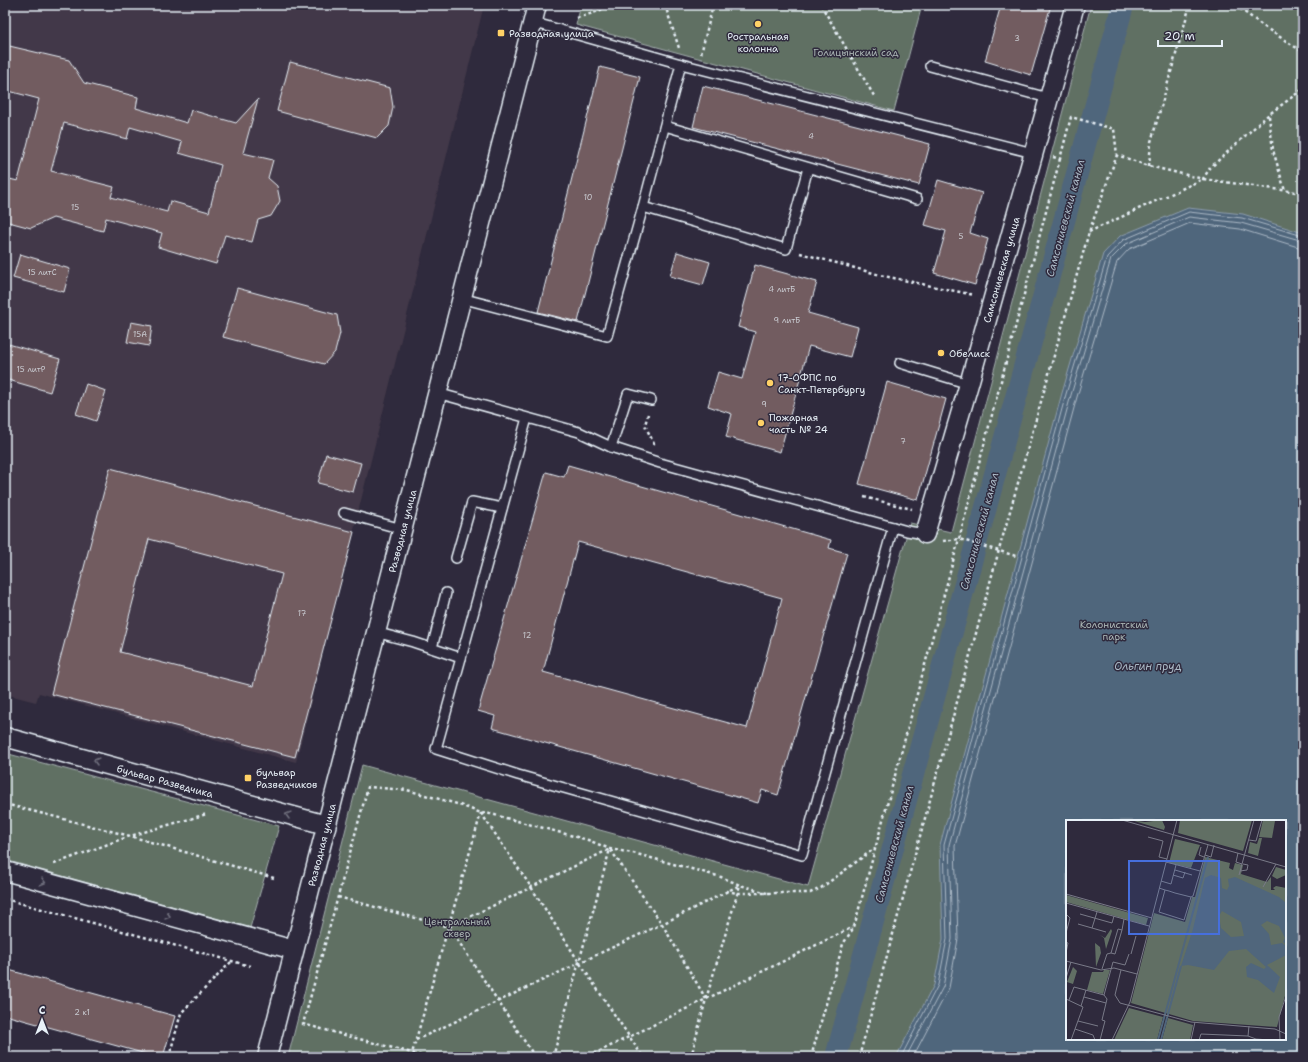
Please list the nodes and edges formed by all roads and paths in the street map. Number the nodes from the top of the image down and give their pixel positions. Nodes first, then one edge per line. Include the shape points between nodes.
1 (607, 5) edge
2 (665, 5) edge
3 (713, 5) edge
4 (821, 5) edge
5 (1075, 5) edge
6 (1190, 5) edge
7 (1235, 5) edge
8 (534, 13) edge
9 (571, 20) dead end
10 (1303, 52) edge
11 (681, 64) junction
12 (930, 66) dead end
13 (698, 68) junction
14 (1303, 89) edge
15 (1048, 98) junction
16 (1268, 115) junction
17 (886, 116) junction
18 (665, 126) junction
19 (1040, 154) junction
20 (1117, 155) junction
21 (1060, 159) junction
22 (1149, 166) junction
23 (808, 168) junction
24 (1204, 179) junction
25 (1285, 191) junction
26 (1303, 193) edge
27 (917, 199) dead end
28 (644, 207) junction
29 (1089, 232) junction
30 (786, 249) junction
31 (461, 298) junction
32 (992, 299) junction
33 (900, 363) dead end
34 (969, 384) junction
35 (437, 393) junction
36 (651, 400) joint
37 (527, 418) junction
38 (611, 447) junction
39 (665, 464) junction
40 (864, 497) dead end
41 (502, 508) junction
42 (344, 513) dead end
43 (932, 514) junction
44 (893, 527) junction
45 (402, 529) junction
46 (925, 534) joint
47 (959, 539) junction
48 (999, 550) junction
49 (1016, 556) dead end
50 (456, 558) dead end
51 (446, 593) dead end
52 (375, 632) junction
53 (432, 648) junction
54 (461, 658) junction
55 (5, 736) edge
56 (226, 798) junction
57 (5, 804) edge
58 (481, 813) junction
59 (326, 825) junction
60 (130, 836) junction
61 (876, 847) junction
62 (610, 849) junction
63 (50, 865) dead end
64 (5, 872) edge
65 (274, 878) dead end
66 (740, 885) junction
67 (531, 887) junction
68 (726, 891) junction
69 (737, 893) junction
70 (767, 893) junction
71 (338, 897) junction
72 (5, 899) edge
73 (662, 924) junction
74 (449, 927) junction
75 (854, 927) junction
76 (294, 950) junction
77 (232, 961) junction
78 (579, 962) junction
79 (250, 966) dead end
80 (706, 1000) junction
81 (499, 1001) junction
82 (630, 1037) junction
83 (416, 1040) junction
84 (412, 1053) junction
85 (169, 1057) edge
86 (267, 1057) edge
87 (412, 1057) edge
88 (415, 1057) edge
89 (427, 1057) edge
90 (534, 1057) edge
91 (553, 1057) edge
92 (588, 1057) edge
93 (643, 1057) edge
94 (691, 1057) edge
95 (811, 1057) edge
96 (859, 1057) edge

1 - 9 path via 599,11
2 - 11 path via 682,54
3 - 13 path
4 - 17 path
5 - 15 street, Самсониевская улица
6 - 22 path via 1151,142
7 - 10 path
8 - 11 lane
8 - 31 street, Разводная улица
11 - 13 lane
11 - 18 lane
12 - 15 lane
13 - 17 lane
14 - 16 path
15 - 19 street, Самсониевская улица
16 - 24 path via 1210,168
16 - 25 path via 1273,150
17 - 19 lane
18 - 23 lane
18 - 28 lane
19 - 21 path
19 - 32 street, Самсониевская улица
20 - 21 path via 1114,129 1071,117
20 - 22 path
20 - 29 path
21 - 47 path
22 - 24 path
23 - 27 lane
23 - 30 lane
24 - 25 path
24 - 29 path
25 - 26 path
28 - 30 lane
28 - 31 lane via 608,336
29 - 48 path
30 - 32 path via 884,276
31 - 35 street, Разводная улица
32 - 34 street, Самсониевская улица
33 - 34 lane
34 - 43 street, Самсониевская улица
35 - 37 lane
35 - 45 street, Разводная улица
36 - 38 lane via 628,394
36 - 39 path via 644,425
37 - 38 lane via 579,432
37 - 41 lane
38 - 39 lane
39 - 44 lane
40 - 43 path
41 - 50 lane via 472,502
41 - 54 lane
42 - 45 lane
43 - 46 street, Самсониевская улица
44 - 46 lane
44 - 54 lane via 802,855 436,750
45 - 52 street, Разводная улица
47 - 48 path
47 - 61 path
48 - 49 path
48 - 96 path
51 - 53 lane
52 - 53 lane
52 - 59 street, Разводная улица
53 - 54 lane
56 -> 55 street, бульвар Разведчика
59 -> 56 street, бульвар Разведчика
56 - 60 path via 217,811
57 - 60 path
58 - 62 path via 588,840
58 - 67 path
58 - 71 path via 407,790 368,787
58 - 74 path
59 - 76 street, Разводная улица
60 - 63 path
60 - 65 path
61 - 70 path via 821,888 810,893
61 - 75 path
62 - 66 path via 721,877
62 - 67 path
62 - 73 path
62 - 78 path
64 -> 76 street
66 - 68 path
66 - 69 path
66 - 70 path
67 - 74 path
67 - 78 path
68 - 69 path
68 - 73 path
69 - 70 path
69 - 80 path
71 - 74 path
71 - 84 path via 303,1024
72 - 77 path
73 - 78 path
73 - 80 path
74 - 81 path
74 - 83 path
75 - 80 path
75 - 95 path via 843,944
76 - 86 street, Разводная улица
77 - 79 path
77 - 85 path via 181,1013
78 - 81 path
78 - 82 path
78 - 91 path
80 - 82 path
80 - 94 path
81 - 83 path
81 - 90 path
82 - 92 path
82 - 93 path
83 - 84 path
84 - 87 path
84 - 88 path
84 - 89 path

